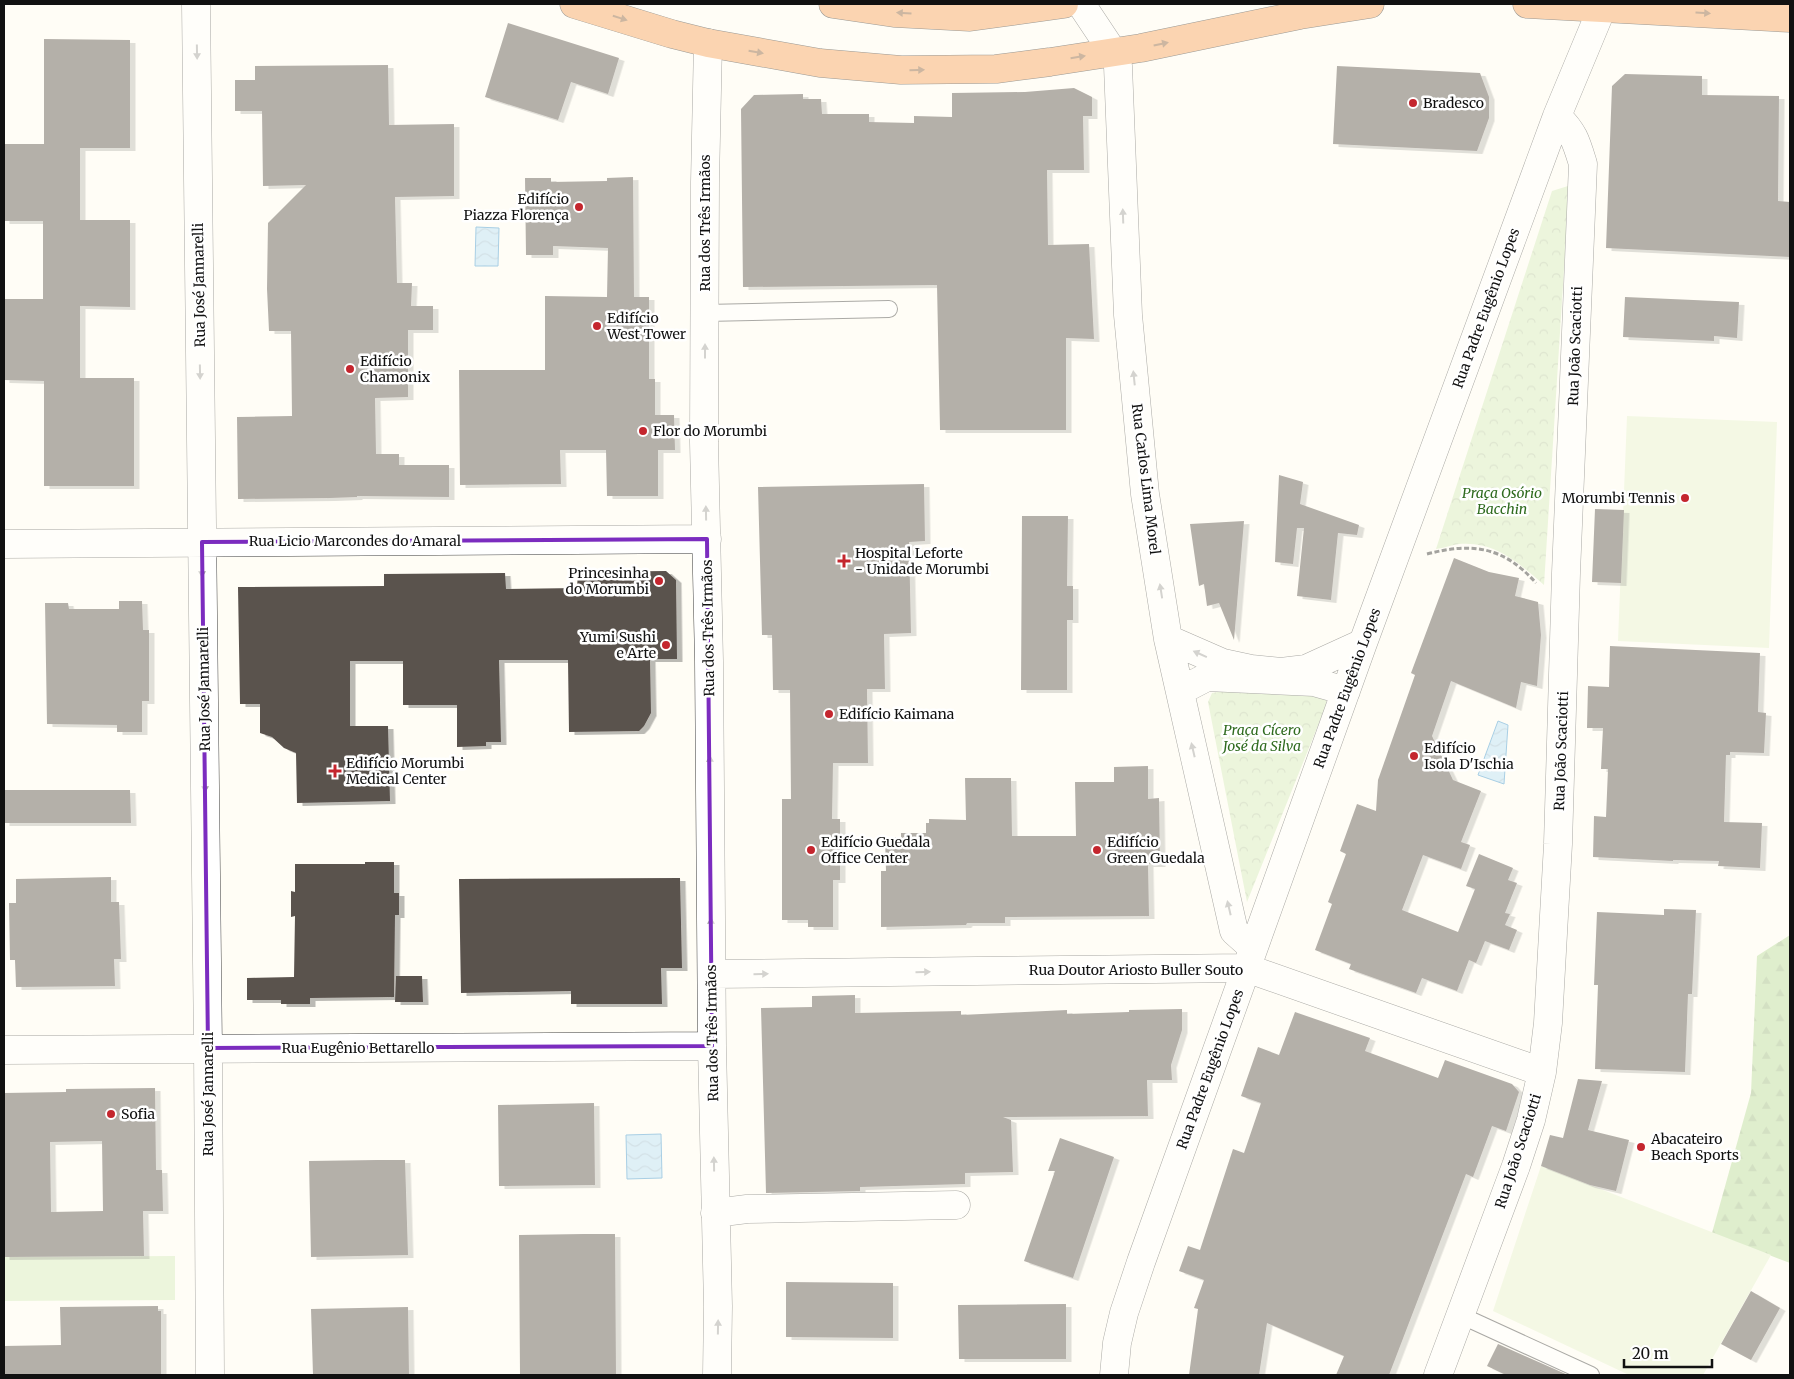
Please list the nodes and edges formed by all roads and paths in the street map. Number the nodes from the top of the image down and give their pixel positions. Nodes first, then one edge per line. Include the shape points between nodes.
1 (196, 4) edge
2 (574, 4) edge
3 (833, 4) edge
4 (1064, 4) edge
5 (1081, 4) edge
6 (1370, 4) edge
7 (1527, 4) edge
8 (1602, 8) junction
9 (970, 10) edge
10 (1790, 18) edge
11 (708, 43) junction
12 (1113, 52) junction
13 (1557, 116) junction
14 (889, 309) dead end
15 (705, 313) junction
16 (4, 521) edge
17 (707, 540) junction
18 (202, 542) junction
19 (11, 544) edge
20 (1393, 564) junction
21 (1565, 617) junction
22 (1168, 639) junction
23 (1363, 643) junction
24 (1180, 690) junction
25 (1346, 691) junction
26 (1250, 958) junction
27 (712, 974) junction
28 (712, 1046) junction
29 (208, 1048) junction
30 (4, 1050) edge
31 (1542, 1072) junction
32 (956, 1205) dead end
33 (715, 1213) junction
34 (1460, 1316) junction
35 (210, 1375) edge
36 (717, 1375) edge
37 (1114, 1375) edge
38 (1438, 1375) edge
39 (1591, 1375) edge

1 -> 18 street, Rua José Jannarelli
2 -> 11 highway
9 -> 3 highway via 894,13
4 - 9 highway
5 - 12 street, Rua Carlos Lima Morel
12 -> 6 highway
7 - 8 highway
8 -> 10 highway
8 - 13 street, Rua Padre Eugênio Lopes
11 -> 12 highway via 820,63 901,70 996,69
11 - 15 street, Rua dos Três Irmãos
22 -> 12 street, Rua Carlos Lima Morel via 1145,494 1128,314 1118,66
13 - 20 street, Rua Padre Eugênio Lopes
13 - 21 street, Rua João Scaciotti via 1570,129 1583,164
14 - 15 lane
17 -> 15 street, Rua dos Três Irmãos
16 - 19 street
17 - 18 street, Rua Licio Marcondes do Amaral
27 -> 17 street, Rua dos Três Irmãos
18 - 19 street, Rua Licio Marcondes do Amaral
18 -> 29 street, Rua José Jannarelli
20 - 21 path via 1454,549 1486,549 1518,564
20 - 23 street, Rua Padre Eugênio Lopes
21 - 31 street, Rua João Scaciotti via 1558,844 1548,1023
23 -> 22 street via 1306,669 1281,672 1222,663
22 - 24 street, Rua Carlos Lima Morel
23 - 25 street, Rua Padre Eugênio Lopes
24 - 25 street via 1207,677 1314,682
26 -> 24 street, Rua Carlos Lima Morel via 1234,931
25 - 26 street, Rua Padre Eugênio Lopes
27 -> 26 street, Rua Doutor Ariosto Buller Souto
26 - 31 street, Rua Doutor Ariosto Buller Souto
26 - 37 street, Rua Padre Eugênio Lopes via 1124,1312
27 - 28 street, Rua dos Três Irmãos
28 - 29 street, Rua Eugênio Bettarello
33 -> 28 street, Rua dos Três Irmãos
29 - 30 street, Rua Eugênio Bettarello
29 - 35 street, Rua José Jannarelli
31 - 34 street, Rua João Scaciotti via 1516,1166
32 - 33 street via 747,1209
36 -> 33 street, Rua dos Três Irmãos
34 - 38 street, Rua João Scaciotti
34 - 39 lane

